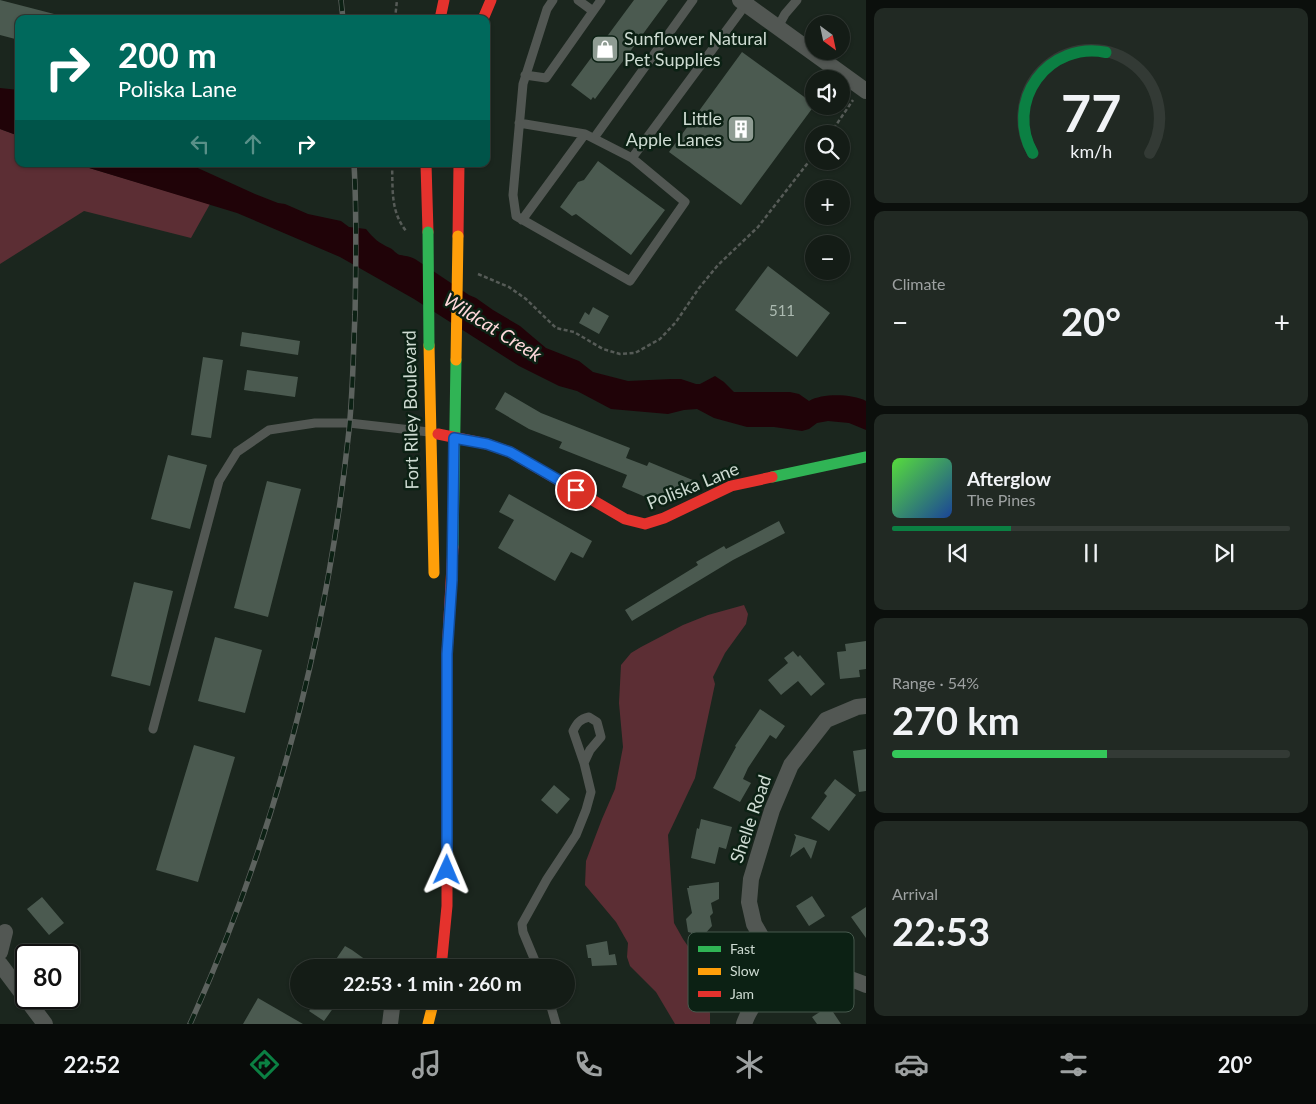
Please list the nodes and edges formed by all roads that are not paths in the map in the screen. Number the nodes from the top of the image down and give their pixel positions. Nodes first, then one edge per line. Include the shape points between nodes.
1 (444, 0) edge
2 (490, 0) edge
3 (553, 0) edge
4 (578, 0) edge
5 (601, 0) edge
6 (694, 0) edge
7 (798, 0) edge
8 (743, 2) edge
9 (593, 11) junction
10 (441, 15) edge
11 (484, 15) edge
12 (778, 28) junction
13 (525, 75) junction
14 (864, 89) edge
15 (519, 123) junction
16 (585, 134) junction
17 (594, 138) junction
18 (632, 158) junction
19 (426, 167) edge
20 (459, 167) edge
21 (522, 220) junction
22 (432, 432) junction
23 (454, 438) junction
24 (866, 457) edge
25 (434, 584) dead end
26 (439, 610) dead end
27 (447, 654) junction
28 (866, 706) edge
29 (153, 729) dead end
30 (584, 762) junction
31 (5, 932) dead end
32 (759, 932) edge
33 (0, 952) edge
34 (442, 959) edge
35 (534, 959) edge
36 (0, 964) edge
37 (854, 980) edge
38 (866, 985) edge
39 (392, 1009) edge
40 (432, 1009) edge
41 (552, 1009) edge
42 (749, 1012) edge
43 (45, 1024) edge
44 (390, 1024) edge
45 (428, 1024) edge
46 (556, 1024) edge
47 (744, 1024) edge

1 - 10 main road
2 - 11 main road
3 - 13 lane
4 - 9 lane
5 - 9 lane
6 - 17 lane
7 - 12 lane
8 - 12 street
8 - 18 lane
9 - 13 lane via 546,78
12 - 14 street
13 - 15 lane
15 - 16 lane
15 - 21 lane via 513,195 516,216
16 - 17 lane
16 - 21 lane
17 - 18 lane
18 - 21 lane via 685,202 630,281
19 - 22 main road, Fort Riley Boulevard, bridge
20 - 23 main road, bridge
22 - 23 main road, Poliska Lane
22 - 25 main road, Fort Riley Boulevard
22 - 29 lane via 349,423 315,423 269,430 237,452 219,481
23 - 24 main road, Poliska Lane via 510,452 626,519 645,524 731,486
23 - 27 main road via 452,580
26 - 27 main road
27 - 34 main road via 447,906
28 - 32 street, Shelle Road via 857,706 826,720 791,765 772,810 751,879 749,902
30 - 30 lane via 573,731 577,723 589,717 597,722 601,737
30 - 35 lane via 591,792 586,810 576,835 522,924
31 - 33 street
36 - 43 street
37 - 38 street
39 - 44 street
40 - 45 main road
41 - 46 lane
42 - 47 street

